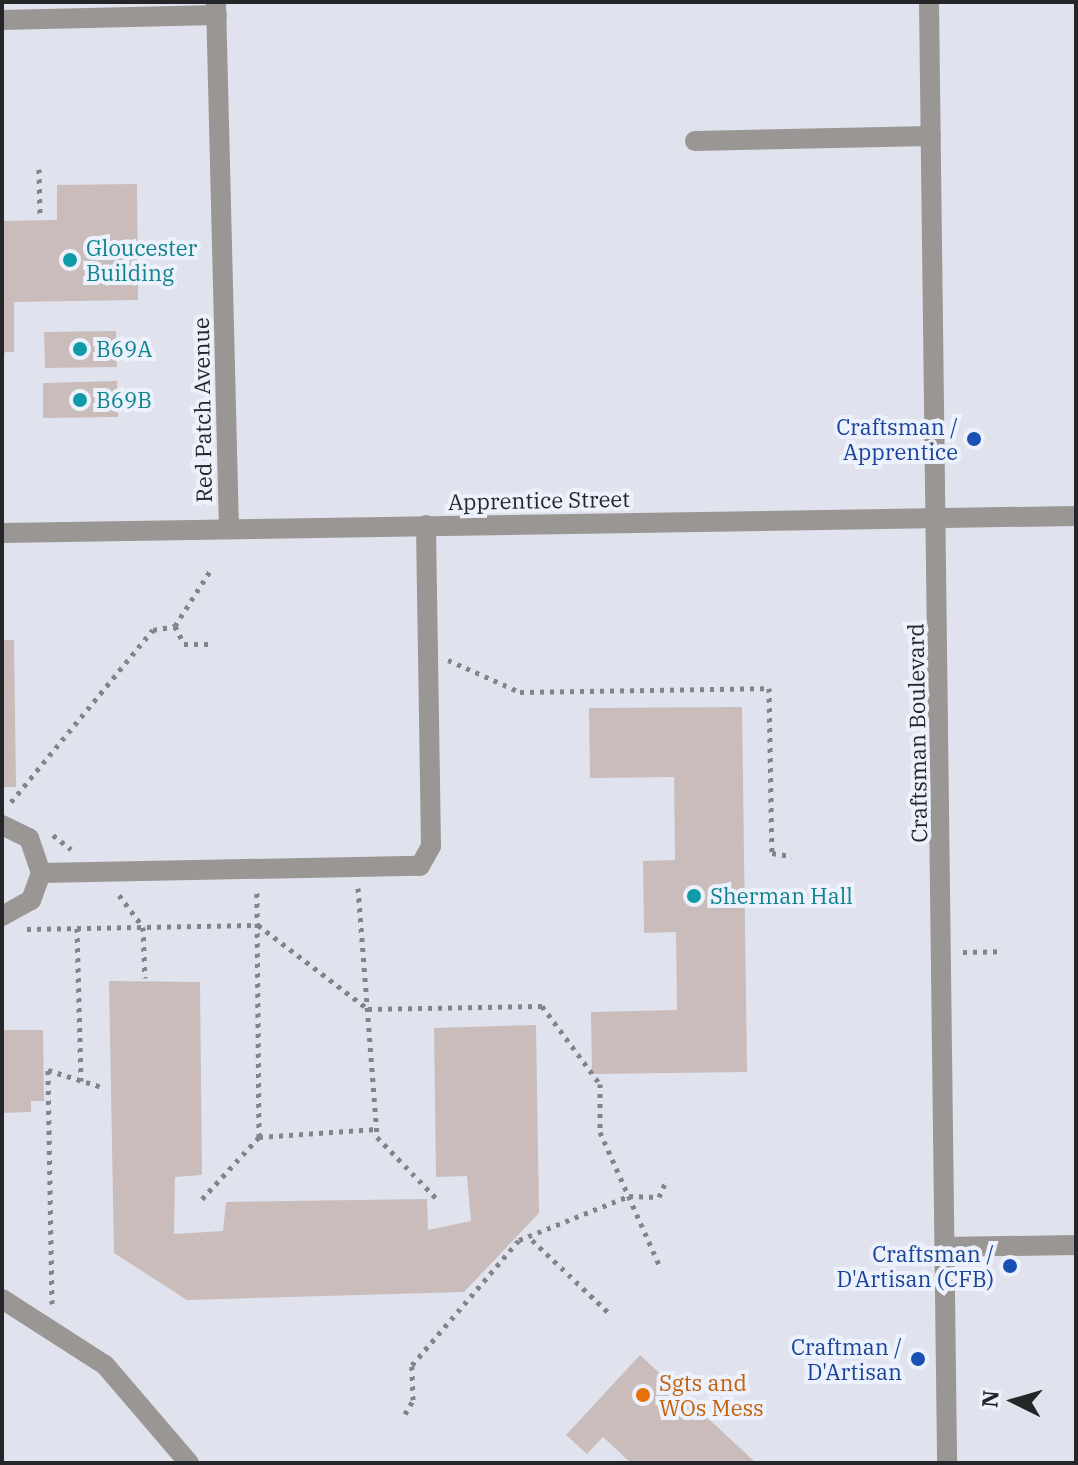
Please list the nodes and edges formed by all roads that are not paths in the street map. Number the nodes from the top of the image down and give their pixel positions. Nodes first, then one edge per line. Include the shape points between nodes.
1 (929, 2) edge
2 (217, 9) edge
3 (2, 20) edge
4 (931, 136) junction
5 (695, 141) dead end
6 (1076, 516) edge
7 (939, 517) junction
8 (426, 525) junction
9 (229, 529) junction
10 (2, 533) edge
11 (2, 825) edge
12 (41, 873) junction
13 (10, 923) edge
14 (1076, 1245) edge
15 (945, 1247) junction
16 (2, 1299) edge
17 (189, 1463) edge
18 (947, 1463) edge

1 - 4 street, Craftsman Boulevard
2 - 3 street
2 - 9 street, Red Patch Avenue
4 - 5 street
4 - 7 street, Craftsman Boulevard
6 - 7 street, Apprentice Street
7 - 8 street, Apprentice Street
7 - 15 street, Craftsman Boulevard
8 - 9 street, Apprentice Street
8 - 12 street via 431,846 420,866 356,872
9 - 10 street, Apprentice Street
11 - 12 street via 29,838
12 - 13 street via 31,900
14 - 15 street
15 - 18 street, Craftsman Boulevard
16 - 17 street via 105,1365

